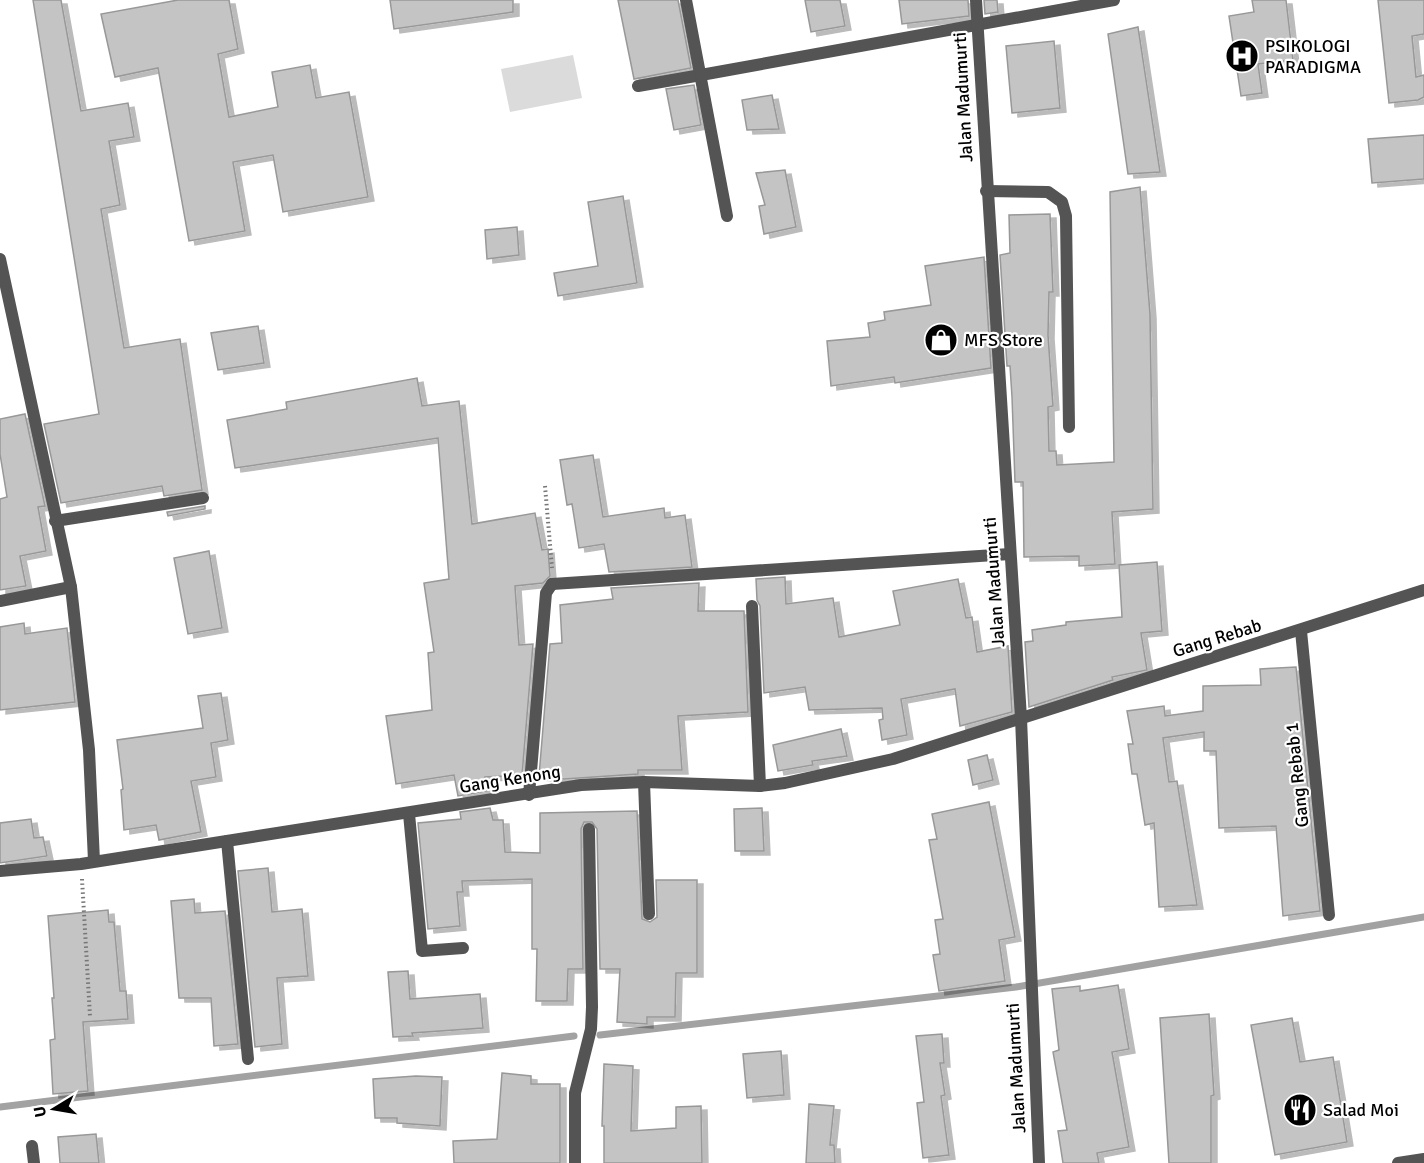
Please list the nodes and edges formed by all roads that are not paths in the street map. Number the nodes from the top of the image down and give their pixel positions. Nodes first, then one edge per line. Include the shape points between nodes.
1 (686, 0) edge
2 (976, 0) edge
3 (1114, 0) edge
4 (978, 23) junction
5 (701, 75) junction
6 (638, 86) dead end
7 (986, 190) junction
8 (727, 216) dead end
9 (0, 259) edge
10 (1068, 427) dead end
11 (203, 498) dead end
12 (55, 521) junction
13 (1010, 554) junction
14 (71, 587) junction
15 (1424, 590) edge
16 (0, 601) edge
17 (752, 606) dead end
18 (1301, 631) junction
19 (1021, 718) junction
20 (645, 782) junction
21 (760, 786) junction
22 (529, 795) junction
23 (409, 813) junction
24 (589, 829) dead end
25 (227, 841) junction
26 (88, 862) junction
27 (0, 871) edge
28 (649, 914) dead end
29 (1329, 915) dead end
30 (464, 948) dead end
31 (248, 1059) dead end
32 (32, 1146) dead end
33 (1424, 1159) edge
34 (34, 1163) edge
35 (575, 1163) edge
36 (1039, 1163) edge
37 (1398, 1163) edge

1 - 5 street
2 - 4 street, Jalan Madumurti
3 - 4 street
4 - 5 street
4 - 7 street, Jalan Madumurti
5 - 6 street
5 - 8 street
7 - 10 street via 1048,192 1062,202 1066,216
7 - 13 street, Jalan Madumurti
9 - 12 street
11 - 12 street
12 - 14 street
13 - 19 street, Jalan Madumurti
13 - 22 street via 552,584 546,593
14 - 16 street
14 - 26 street via 88,738
15 - 18 street, Gang Rebab
17 - 21 street
18 - 19 street, Gang Rebab
18 - 29 street, Gang Rebab 1
19 - 21 street, Gang Kenong via 893,759
19 - 36 street, Jalan Madumurti
20 - 21 street, Gang Kenong
20 - 22 street, Gang Kenong via 581,785
20 - 28 street
22 - 23 street, Gang Kenong
23 - 25 street, Gang Kenong
23 - 30 street via 422,951
24 - 35 street via 592,1007 591,1029 575,1093
25 - 26 street, Gang Kenong
25 - 31 street
26 - 27 street, Gang Kenong
32 - 34 street
33 - 37 street

